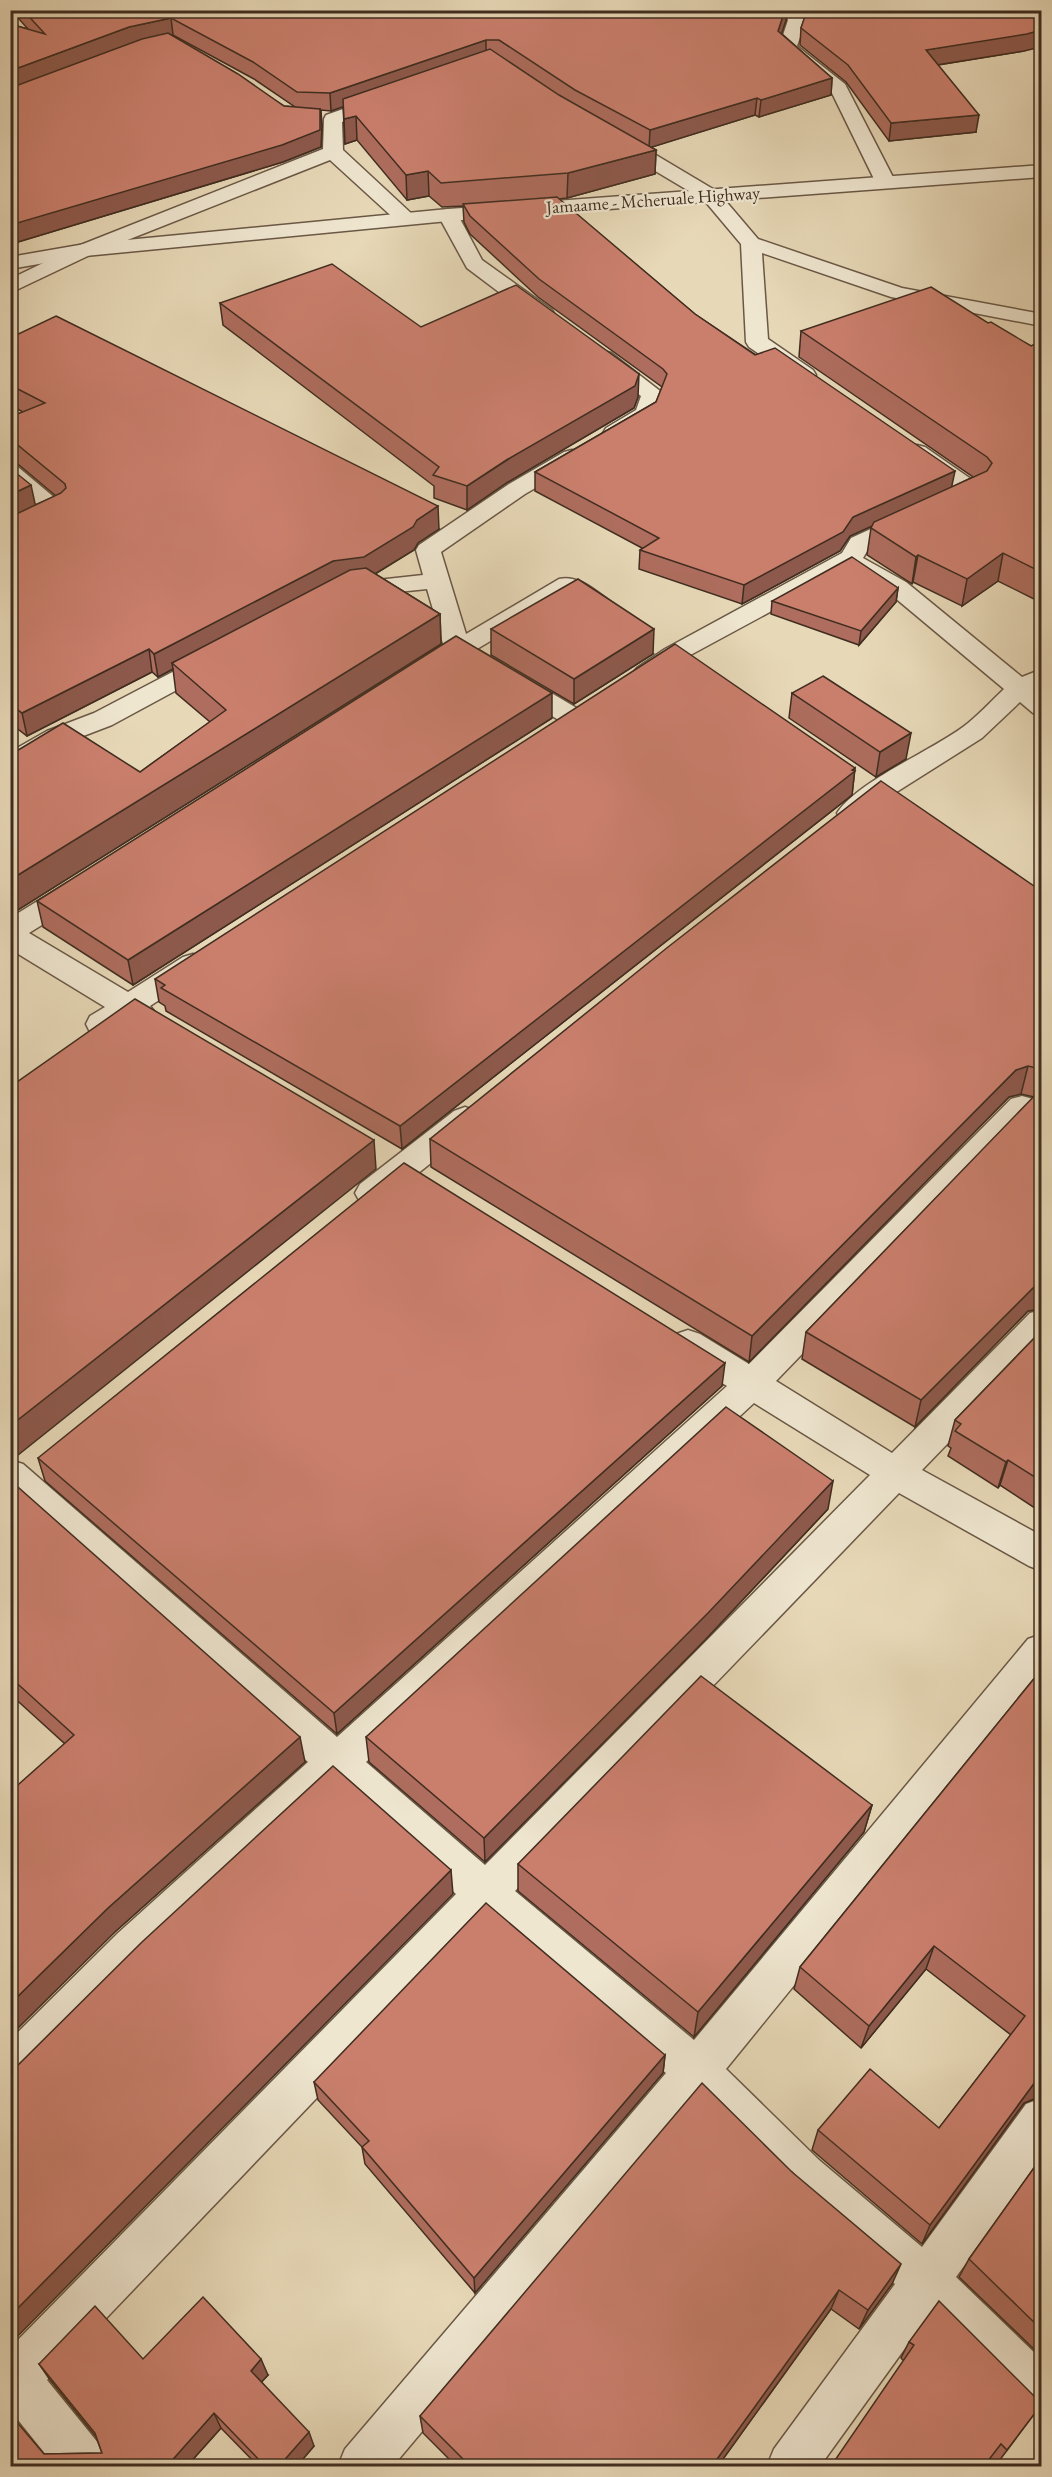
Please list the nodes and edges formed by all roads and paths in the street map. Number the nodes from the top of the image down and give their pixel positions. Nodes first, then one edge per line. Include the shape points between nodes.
1 (794, 10) edge
2 (408, 93) edge
3 (598, 129) edge
4 (333, 152) junction
5 (1041, 171) edge
6 (886, 183) junction
7 (711, 196) junction
8 (448, 215) junction
9 (406, 219) junction
10 (751, 243) junction
11 (85, 250) junction
12 (10, 263) edge
13 (10, 287) edge
14 (1041, 320) edge
15 (558, 326) edge
16 (587, 346) edge
17 (826, 390) edge
18 (895, 437) edge
19 (10, 472) edge
20 (10, 533) edge
21 (851, 558) junction
22 (437, 581) junction
23 (324, 602) edge
24 (626, 622) edge
25 (240, 646) edge
26 (457, 648) junction
27 (408, 680) edge
28 (1030, 683) edge
29 (625, 687) edge
30 (1041, 707) edge
31 (576, 719) edge
32 (10, 764) edge
33 (830, 828) edge
34 (100, 875) edge
35 (10, 934) edge
36 (217, 949) edge
37 (127, 1006) junction
38 (168, 1030) edge
39 (78, 1040) edge
40 (487, 1101) edge
41 (1022, 1107) edge
42 (372, 1150) dead end
43 (403, 1168) junction
44 (433, 1186) edge
45 (348, 1212) edge
46 (1041, 1323) edge
47 (662, 1328) edge
48 (752, 1384) junction
49 (20, 1474) edge
50 (897, 1474) junction
51 (1041, 1555) edge
52 (1041, 1651) edge
53 (337, 1762) junction
54 (486, 1893) junction
55 (10, 2071) edge
56 (697, 2072) junction
57 (1041, 2120) edge
58 (926, 2280) junction
59 (13, 2378) edge
60 (1041, 2394) edge
61 (86, 2466) edge
62 (362, 2466) edge
63 (791, 2466) edge

1 - 6 street via 797,20 788,47 838,88
2 - 4 street via 323,118
3 - 7 street
4 - 9 street
4 - 11 street
5 - 6 street, Jamaame - Mcheruale Highway
6 - 7 street, Jamaame - Mcheruale Highway
7 - 8 street, Jamaame - Mcheruale Highway
7 - 10 street
8 - 9 street, Jamaame - Mcheruale Highway
8 - 15 street via 474,264
9 - 11 street, Jamaame - Mcheruale Highway
10 - 14 street via 898,293
10 - 17 street via 757,342
11 - 12 street
11 - 13 street
16 - 22 street via 652,394 646,414 517,489 428,550
18 - 21 street via 973,491 860,543
19 - 20 street via 56,509
21 - 28 street
21 - 29 street via 674,654
22 - 23 street via 345,591
22 - 26 street
24 - 26 street via 568,584
25 - 32 street via 103,719 56,737
26 - 27 street
26 - 31 street
28 - 30 street
28 - 33 street via 973,732 877,792
34 - 35 street
35 - 37 street
36 - 37 street
37 - 38 street
37 - 39 street
40 - 43 street
41 - 48 street
42 - 43 street
43 - 44 street
43 - 45 street
46 - 50 street
47 - 48 street
48 - 50 street
48 - 53 street
49 - 53 street
50 - 51 street
50 - 54 street
52 - 56 street
53 - 54 street
53 - 55 street via 133,1948
54 - 56 street
54 - 59 street
56 - 58 street via 803,2176
56 - 62 street
57 - 58 street
58 - 60 street
58 - 63 street
59 - 61 street

